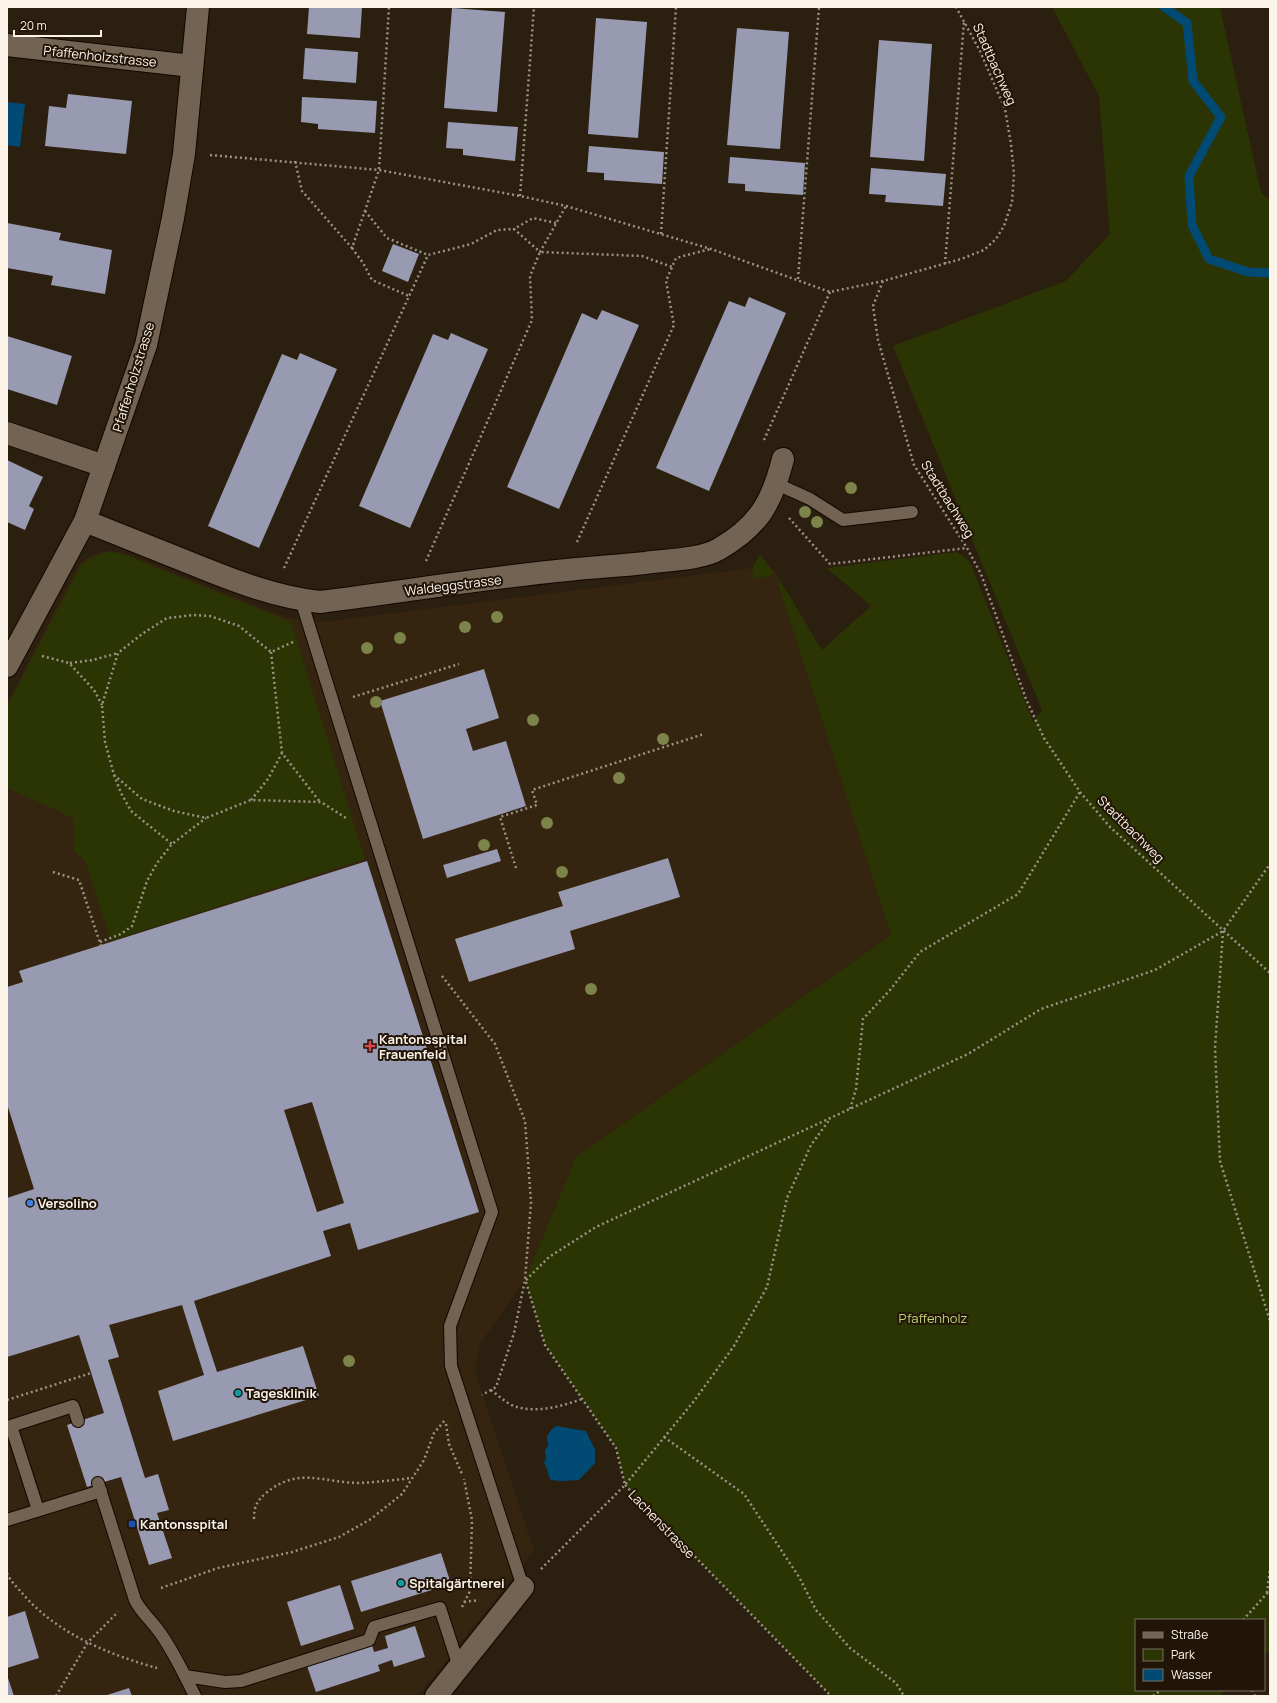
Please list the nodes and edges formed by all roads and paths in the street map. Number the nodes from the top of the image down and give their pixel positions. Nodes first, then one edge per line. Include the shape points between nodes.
1 (198, 7) edge
2 (389, 7) edge
3 (534, 7) edge
4 (676, 7) edge
5 (819, 7) edge
6 (956, 7) edge
7 (964, 20) junction
8 (7, 45) edge
9 (192, 66) junction
10 (184, 154) junction
11 (296, 162) junction
12 (379, 170) junction
13 (520, 196) junction
14 (566, 206) junction
15 (364, 210) junction
16 (556, 223) junction
17 (514, 229) junction
18 (662, 234) junction
19 (352, 248) junction
20 (711, 249) junction
21 (540, 252) junction
22 (428, 255) junction
23 (945, 264) junction
24 (672, 267) junction
25 (798, 279) junction
26 (883, 281) junction
27 (830, 292) junction
28 (410, 296) junction
29 (7, 433) edge
30 (783, 459) joint
31 (104, 466) junction
32 (774, 491) junction
33 (912, 512) dead end
34 (85, 521) junction
35 (967, 548) junction
36 (565, 570) junction
37 (413, 590) junction
38 (273, 594) junction
39 (301, 600) junction
40 (312, 636) junction
41 (271, 652) junction
42 (118, 653) junction
43 (11, 657) edge
44 (69, 663) junction
45 (459, 664) dead end
46 (334, 704) junction
47 (102, 705) junction
48 (704, 734) dead end
49 (282, 753) junction
50 (114, 774) junction
51 (1080, 792) junction
52 (251, 800) junction
53 (321, 802) junction
54 (206, 818) junction
55 (371, 824) junction
56 (172, 844) junction
57 (1270, 864) edge
58 (516, 868) dead end
59 (53, 872) dead end
60 (1223, 931) junction
61 (100, 942) junction
62 (101, 946) dead end
63 (1270, 973) edge
64 (440, 974) dead end
65 (850, 1109) junction
66 (830, 1118) junction
67 (525, 1280) junction
68 (1270, 1321) edge
69 (91, 1373) dead end
70 (491, 1390) junction
71 (582, 1399) junction
72 (7, 1400) edge
73 (465, 1405) junction
74 (446, 1420) junction
75 (78, 1421) dead end
76 (664, 1437) junction
77 (412, 1478) junction
78 (625, 1485) junction
79 (38, 1510) junction
80 (254, 1519) dead end
81 (7, 1520) edge
82 (1270, 1569) edge
83 (7, 1573) edge
84 (523, 1587) junction
85 (161, 1588) dead end
86 (1270, 1590) edge
87 (1266, 1593) junction
88 (118, 1611) dead end
89 (1244, 1619) edge
90 (448, 1632) junction
91 (88, 1642) junction
92 (459, 1667) junction
93 (164, 1671) dead end
94 (185, 1676) junction
95 (56, 1696) edge
96 (195, 1696) edge
97 (436, 1696) edge
98 (831, 1696) edge
99 (904, 1696) edge

1 - 9 street, Pfaffenholzstrasse
2 - 12 path
3 - 13 path
4 - 18 path
5 - 25 path
6 - 7 path, Stadtbachweg
7 - 23 path
7 - 23 path, Stadtbachweg via 994,80 1005,109 1012,144 1012,202 1004,226 996,239 984,250
8 - 9 street, Pfaffenholzstrasse
9 - 10 street, Pfaffenholzstrasse
10 - 11 path
10 - 31 street, Pfaffenholzstrasse via 146,345
11 - 12 path
11 - 19 path via 302,190
12 - 13 path
12 - 15 path
13 - 14 path
14 - 16 path
14 - 18 path
15 - 19 path
15 - 22 path via 387,238
16 - 17 path via 532,218
16 - 21 path
17 - 21 path
17 - 22 path via 497,230 471,244
18 - 20 path
19 - 28 path via 372,280
20 - 24 path via 676,258
20 - 25 path
21 - 24 path via 642,256
21 - 37 path via 530,276 532,320
22 - 28 path
23 - 26 path, Stadtbachweg
24 - 36 path via 666,281 674,325
25 - 27 path
26 - 27 path
26 - 35 path, Stadtbachweg via 873,306 878,340 914,465
27 - 30 path via 762,446 769,455
28 - 38 path
29 - 31 street
30 - 32 street, Waldeggstrasse
31 - 34 street, Pfaffenholzstrasse
32 - 33 lane via 810,499 843,520
32 - 35 path via 830,564
32 - 36 street, Waldeggstrasse via 756,520 718,550 694,557
34 - 38 street, Waldeggstrasse
34 - 43 street, Pfaffenholzstrasse
35 - 51 path, Stadtbachweg via 981,574 1026,699 1044,738
36 - 37 street, Waldeggstrasse
37 - 39 street, Waldeggstrasse via 320,602
38 - 39 street, Waldeggstrasse
39 - 40 lane
40 - 41 path
40 - 46 lane
41 - 42 path via 239,626 210,616 194,615 167,618
41 - 49 path
42 - 44 path
42 - 47 path
43 - 44 path
44 - 47 path via 94,690
45 - 46 path
46 - 55 lane
47 - 50 path via 105,742
48 - 58 path via 532,790 537,805 500,817
49 - 52 path via 268,779
49 - 53 path
50 - 54 path via 142,799 174,812
50 - 56 path via 131,811
51 - 60 path, Stadtbachweg via 1110,827
51 - 65 path via 1018,894 920,952 863,1019 856,1089
52 - 53 path
52 - 54 path
53 - 55 path via 351,821
54 - 56 path
55 - 73 lane via 492,1212 450,1326 451,1366
56 - 61 path via 147,881 132,926 121,934
57 - 60 path
59 - 61 path via 79,880
60 - 63 path, Stadtbachweg
60 - 65 path via 1155,970 1041,1009 968,1054
60 - 68 path via 1215,1048 1220,1160
61 - 62 path
64 - 67 path via 495,1044 525,1120 531,1202
65 - 66 path
66 - 67 path via 596,1227 549,1257
66 - 76 path via 811,1145 786,1198 767,1287 734,1346
67 - 70 path via 514,1333 496,1387
67 - 71 path via 545,1345
69 - 72 path
70 - 71 path via 516,1407 538,1409 562,1406
70 - 73 path
71 - 78 path via 616,1448
73 - 74 path
73 - 84 lane
74 - 77 path via 434,1433 424,1460
74 - 90 path via 449,1444 463,1477 472,1520 470,1591
75 - 79 lane via 73,1406 11,1426
76 - 78 path
76 - 99 path via 744,1494 799,1577 816,1610 850,1648 896,1683
77 - 80 path via 360,1483 297,1477 284,1481 259,1499 254,1508
77 - 85 path via 402,1494 371,1519 339,1537 292,1552 218,1568
78 - 84 path, Lachenstrasse
78 - 98 path, Lachenstrasse
79 - 81 lane
79 - 94 lane via 99,1487 135,1600 161,1635
82 - 87 path
83 - 91 path via 30,1602 61,1628
84 - 92 street
86 - 87 path
87 - 89 path
88 - 91 path
90 - 92 lane
90 - 94 lane via 440,1608 374,1627 369,1640 242,1681 224,1682
91 - 93 path via 126,1659
91 - 95 path
92 - 97 street
94 - 96 lane

